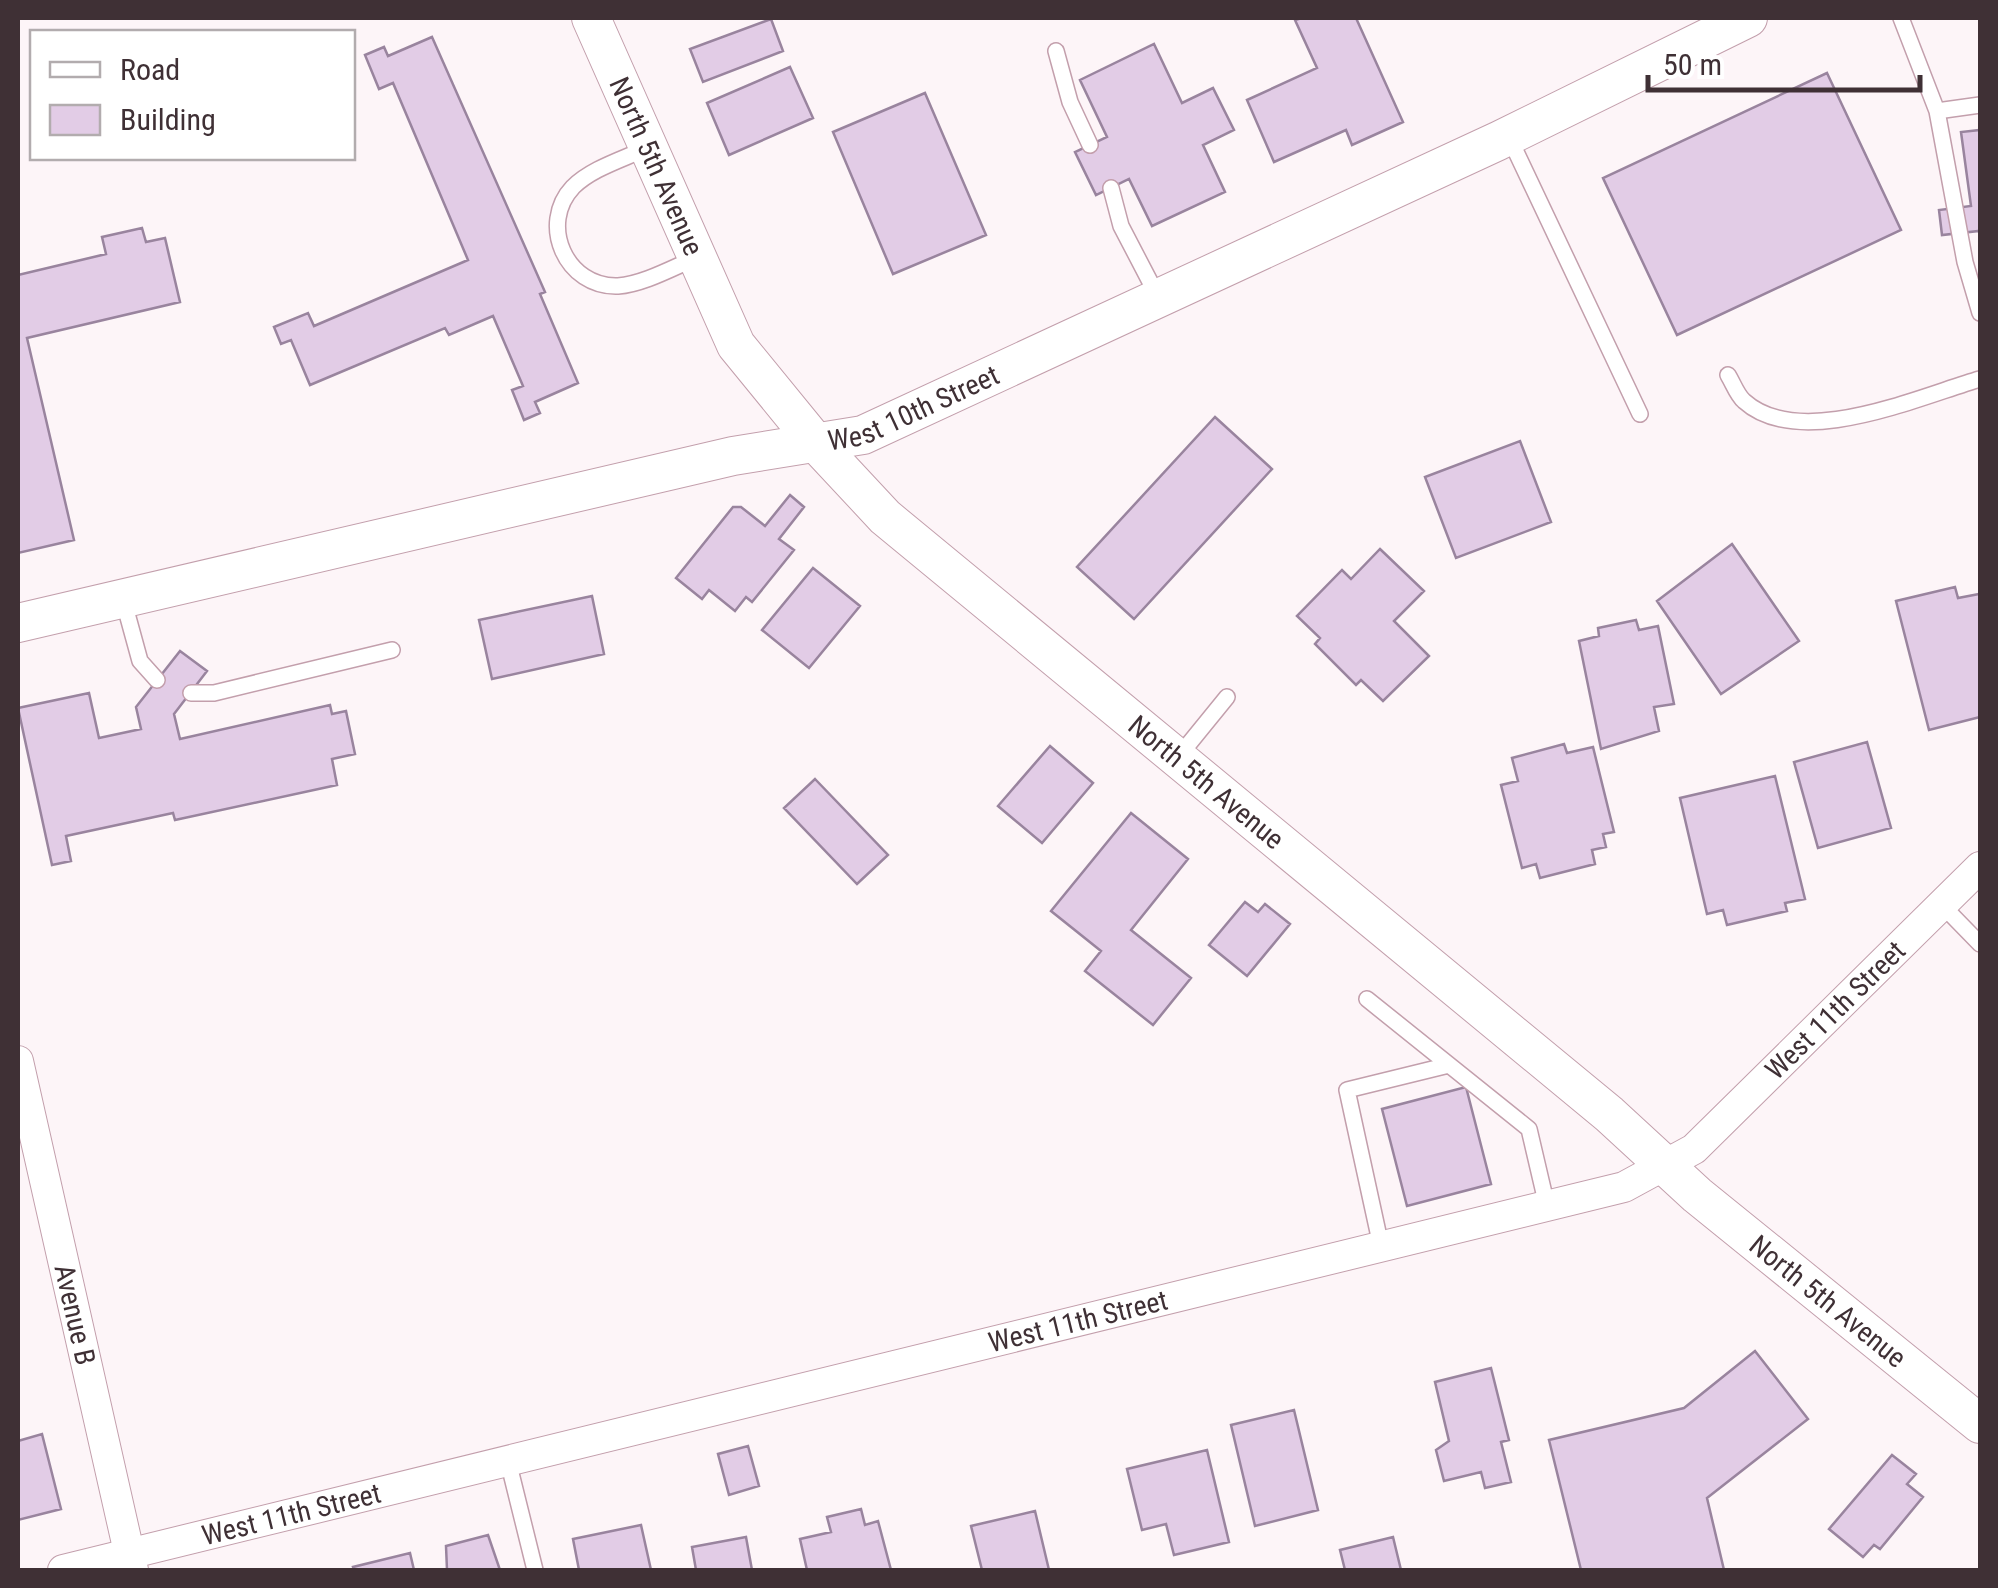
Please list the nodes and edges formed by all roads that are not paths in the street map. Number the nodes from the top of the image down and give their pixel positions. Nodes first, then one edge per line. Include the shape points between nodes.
1 (591, 18) edge
2 (1748, 18) edge
3 (1902, 18) edge
4 (1056, 51) dead end
5 (1980, 105) edge
6 (1938, 111) junction
7 (1508, 136) junction
8 (1090, 145) dead end
9 (648, 148) junction
10 (1111, 188) dead end
11 (698, 257) junction
12 (1158, 297) junction
13 (1980, 313) edge
14 (1728, 374) dead end
15 (1980, 379) edge
16 (1640, 414) dead end
17 (816, 442) junction
18 (123, 599) junction
19 (18, 623) edge
20 (392, 650) dead end
21 (157, 680) dead end
22 (190, 692) dead end
23 (1227, 697) dead end
24 (1177, 758) junction
25 (1980, 868) edge
26 (1942, 906) junction
27 (1980, 944) edge
28 (1367, 998) dead end
29 (18, 1061) edge
30 (1449, 1065) junction
31 (1664, 1165) junction
32 (1547, 1206) junction
33 (1381, 1246) junction
34 (1980, 1424) edge
35 (508, 1462) junction
36 (131, 1562) edge
37 (63, 1570) edge
38 (535, 1570) edge

1 - 9 street, North 5th Avenue
2 - 7 street, West 10th Street
3 - 6 lane
4 - 8 lane
5 - 6 lane
6 - 13 lane
7 - 12 street, West 10th Street
7 - 16 lane
9 - 11 street, North 5th Avenue
9 - 11 lane via 568,192 558,220 560,248 586,278 612,286
10 - 12 lane via 1121,226
11 - 17 street, North 5th Avenue via 736,346
12 - 17 street, West 10th Street via 863,435
14 - 15 lane via 1742,400 1768,415 1813,424
17 - 18 street, West 10th Street
17 - 24 street, North 5th Avenue via 885,517
18 - 19 street, West 10th Street
18 - 21 lane via 140,661
20 - 22 lane via 214,693
23 - 24 lane
24 - 31 street, North 5th Avenue
25 - 26 street, West 11th Street
26 - 27 lane
26 - 31 street, West 11th Street via 1694,1148
28 - 30 lane
29 - 36 street, Avenue B
30 - 32 lane via 1529,1129
30 - 33 lane via 1347,1090
31 - 32 street, West 11th Street via 1624,1186
31 - 34 street, North 5th Avenue
32 - 33 street, West 11th Street
33 - 35 street, West 11th Street
35 - 36 street, West 11th Street
35 - 38 lane
36 - 37 street, West 11th Street

